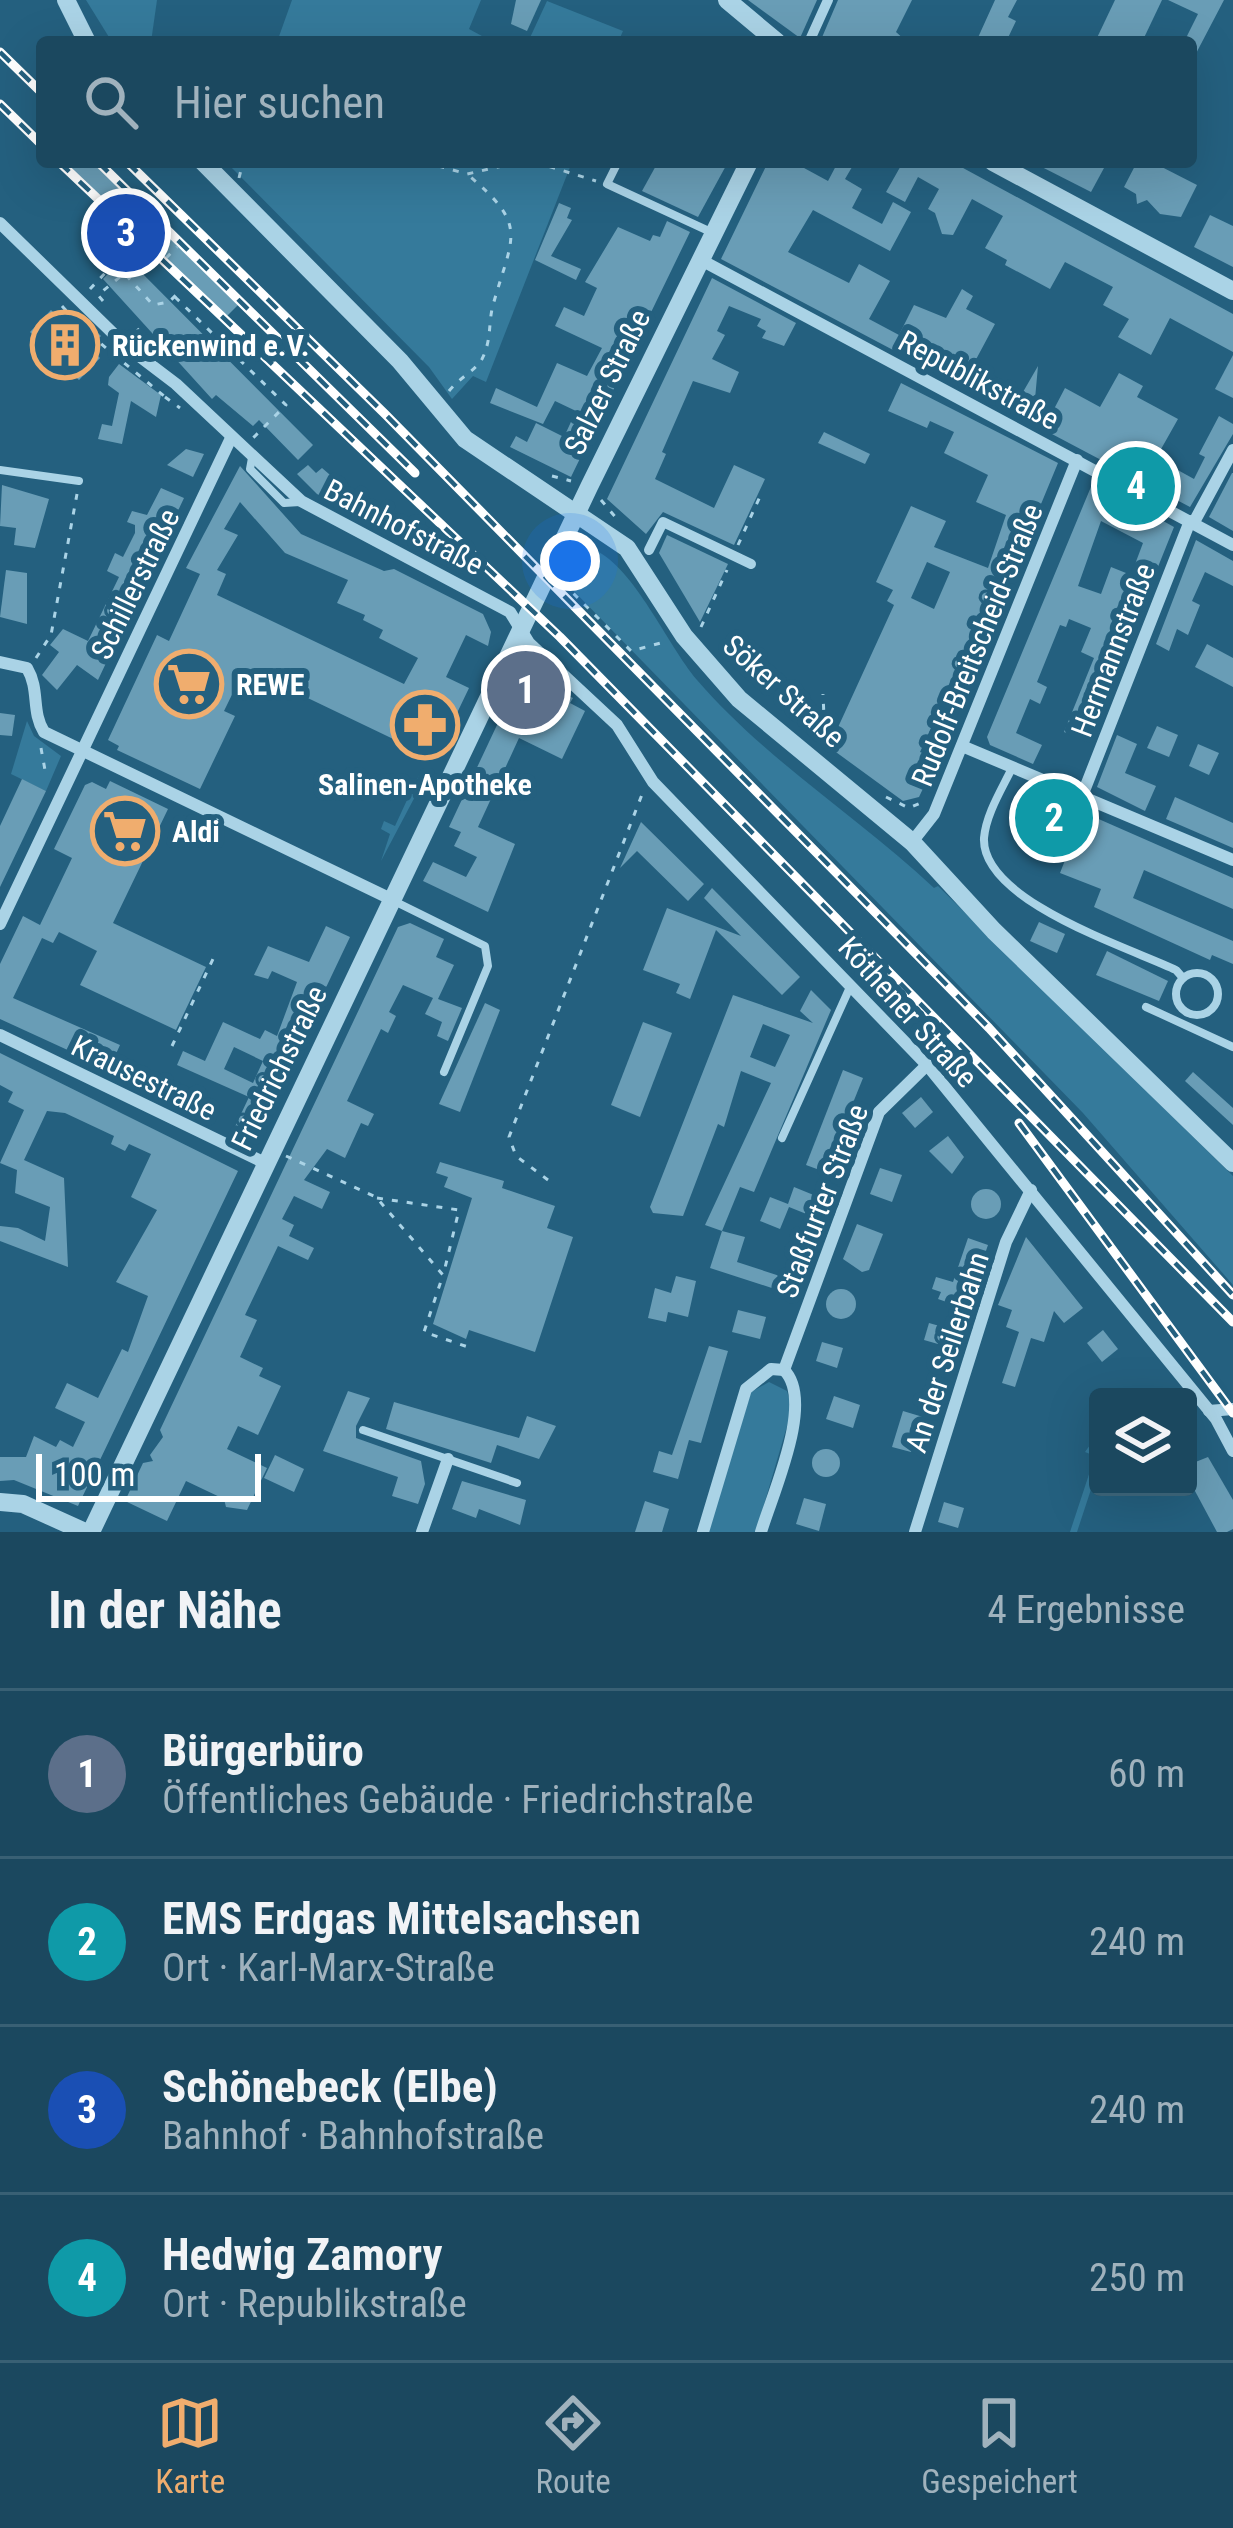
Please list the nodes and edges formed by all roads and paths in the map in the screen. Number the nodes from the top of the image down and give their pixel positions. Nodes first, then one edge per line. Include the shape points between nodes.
1 (66, 0) edge
2 (727, 0) edge
3 (828, 0) edge
4 (84, 36) edge
5 (770, 36) edge
6 (812, 36) edge
7 (208, 168) edge
8 (242, 168) edge
9 (446, 168) edge
10 (494, 168) edge
11 (555, 168) edge
12 (615, 168) edge
13 (746, 168) edge
14 (1005, 168) edge
15 (467, 174) junction
16 (239, 179) dead end
17 (607, 184) junction
18 (139, 209) dead end
19 (0, 223) edge
20 (714, 233) junction
21 (152, 236) dead end
22 (164, 247) dead end
23 (178, 247) dead end
24 (129, 248) dead end
25 (93, 257) dead end
26 (137, 259) dead end
27 (701, 260) junction
28 (124, 273) junction
29 (90, 289) dead end
30 (1233, 291) edge
31 (103, 301) dead end
32 (446, 396) dead end
33 (231, 438) junction
34 (1233, 450) edge
35 (248, 452) junction
36 (1077, 460) junction
37 (0, 470) edge
38 (80, 482) joint
39 (577, 513) junction
40 (1191, 522) junction
41 (1233, 545) edge
42 (650, 550) dead end
43 (751, 563) dead end
44 (563, 583) dead end
45 (689, 615) dead end
46 (521, 630) junction
47 (699, 631) dead end
48 (670, 640) dead end
49 (0, 662) edge
50 (27, 668) junction
51 (823, 694) dead end
52 (813, 741) dead end
53 (37, 742) dead end
54 (962, 746) junction
55 (82, 751) junction
56 (1012, 767) junction
57 (45, 770) dead end
58 (653, 782) junction
59 (872, 786) dead end
60 (928, 796) dead end
61 (1082, 796) junction
62 (912, 842) junction
63 (1233, 860) edge
64 (393, 900) junction
65 (0, 924) edge
66 (213, 959) dead end
67 (1183, 978) junction
68 (853, 984) junction
69 (1146, 1007) dead end
70 (0, 1035) edge
71 (172, 1046) dead end
72 (1233, 1047) edge
73 (927, 1065) junction
74 (444, 1072) dead end
75 (782, 1138) dead end
76 (270, 1157) junction
77 (1233, 1163) edge
78 (548, 1180) dead end
79 (1031, 1190) junction
80 (376, 1197) junction
81 (443, 1275) junction
82 (471, 1348) dead end
83 (784, 1370) junction
84 (1233, 1409) edge
85 (1209, 1411) junction
86 (363, 1430) dead end
87 (1233, 1451) edge
88 (448, 1459) junction
89 (517, 1483) dead end
90 (0, 1502) edge
91 (88, 1532) edge
92 (422, 1532) edge
93 (703, 1532) edge
94 (761, 1532) edge
95 (915, 1532) edge

1 - 4 street
2 - 5 street
3 - 6 street
7 - 39 street, Söker Straße via 413,375 465,439
8 - 16 path
9 - 15 path
10 - 15 path
11 - 17 path
12 - 17 lane
13 - 20 street, Salzer Straße
14 - 30 street
15 - 32 path via 506,207 512,234 491,309 494,330 479,364
17 - 20 lane
18 - 21 path via 129,218
19 - 33 street, Bahnhofstraße
20 - 27 street, Salzer Straße
22 - 23 path via 168,256
24 - 28 path via 114,264
25 - 29 path via 108,270
26 - 28 path
27 - 36 street, Republikstraße
27 - 39 street, Salzer Straße
28 - 31 path via 98,295
28 - 35 path via 153,305 176,295 286,405
33 - 35 street, Bahnhofstraße
33 - 55 street, Schillerstraße
34 - 40 street, Hermannstraße
35 - 46 street, Bahnhofstraße via 301,501 497,602
36 - 40 street, Republikstraße
36 - 54 street, Rudolf-Breitscheid-Straße
37 - 38 lane
38 - 50 path via 51,635
39 - 46 street, Salzer Straße
39 - 62 street, Söker Straße via 618,530 684,636 739,699
40 - 41 street, Republikstraße
40 - 61 street, Hermannstraße
42 - 43 street via 663,522
44 - 48 path via 631,651
45 - 47 path
46 - 58 street, Köthener Straße via 617,725
46 - 64 street, Friedrichstraße
49 - 50 street
50 - 55 street via 35,681 34,717
51 - 52 path
53 - 57 path
54 - 56 street
54 - 62 street, Rudolf-Breitscheid-Straße via 934,814
55 - 64 street
55 - 65 street, Schillerstraße
56 - 61 street
56 - 67 lane via 983,842 991,860 1027,902
58 - 68 street, Köthener Straße
58 - 78 path via 642,793 509,1137 516,1156
59 - 60 path via 903,808
61 - 63 street
62 - 77 street, Söker Straße
64 - 74 lane via 484,946 488,966
64 - 76 street, Friedrichstraße
66 - 71 path
67 - 67 lane via 1214,981 1218,1000 1210,1011 1197,1016 1180,1007
68 - 73 street, Köthener Straße
68 - 75 lane
69 - 72 lane
70 - 76 street, Krausestraße
73 - 79 street, Köthener Straße
73 - 83 street, Staßfurter Straße via 879,1112
76 - 80 path
76 - 91 street, Friedrichstraße
79 - 85 street, Köthener Straße
79 - 95 street, An der Seilerbahn via 992,1285
80 - 81 path
80 - 81 path via 459,1210
81 - 82 path via 424,1332
83 - 93 street via 771,1369 746,1389
83 - 94 street, Staßfurter Straße via 796,1381 799,1404
84 - 85 street
85 - 87 street, Köthener Straße
86 - 88 lane
88 - 89 lane
88 - 92 street
90 - 91 street

